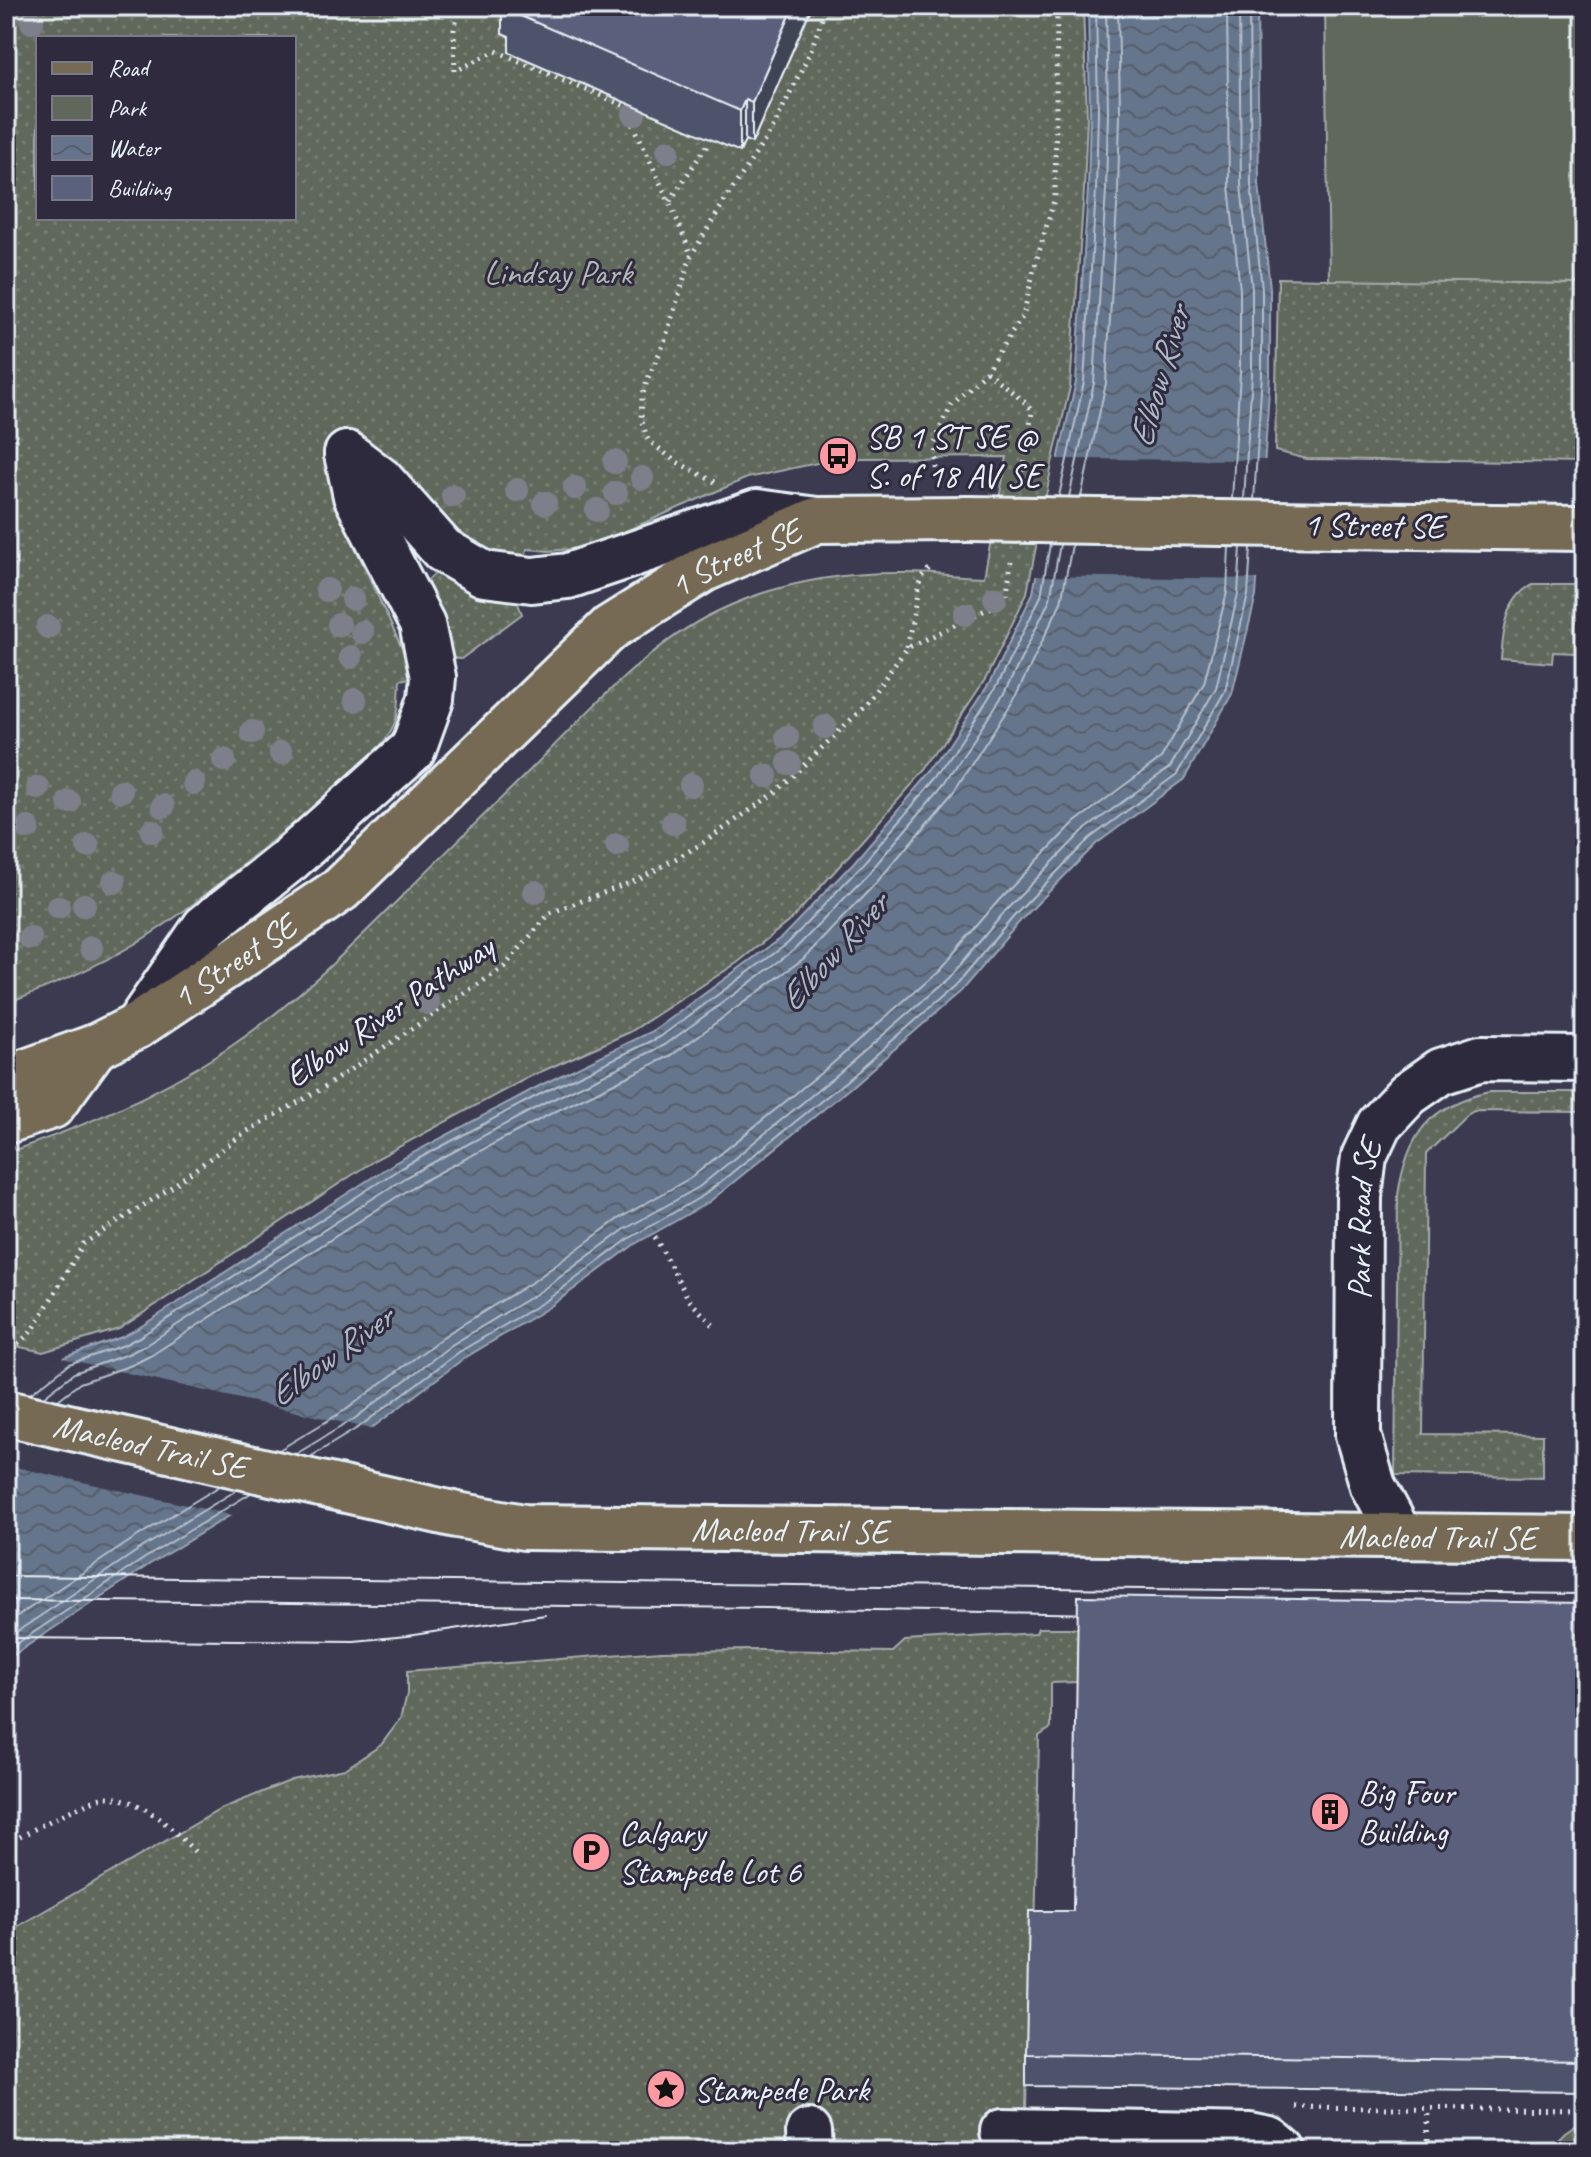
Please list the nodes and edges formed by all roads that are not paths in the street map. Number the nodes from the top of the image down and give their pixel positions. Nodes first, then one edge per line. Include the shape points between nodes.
1 (817, 520) junction
2 (1585, 528) edge
3 (137, 1026) junction
4 (95, 1047) junction
5 (1585, 1059) edge
6 (6, 1079) edge
7 (6, 1121) edge
8 (6, 1413) edge
9 (1400, 1536) junction
10 (1585, 1538) edge
11 (1003, 2131) dead end
12 (1283, 2151) edge

1 - 2 main road, 1 Street SE, bridge
1 - 3 main road, 1 Street SE via 704,569 610,628 341,889
1 - 3 street via 757,512 568,576 532,580 484,574 443,550 381,480 347,454 356,496 422,624 433,677 413,749 205,927
3 - 4 main road, 1 Street SE
4 - 6 main road, 1 Street SE
4 - 7 main road via 52,1106
5 - 9 street, Park Road SE via 1481,1058 1441,1071 1408,1094 1379,1125 1364,1157 1359,1197 1358,1435 1373,1486
8 - 9 main road, Macleod Trail SE via 524,1527
9 - 10 main road, Macleod Trail SE
11 - 12 street via 1250,2136 1270,2140

